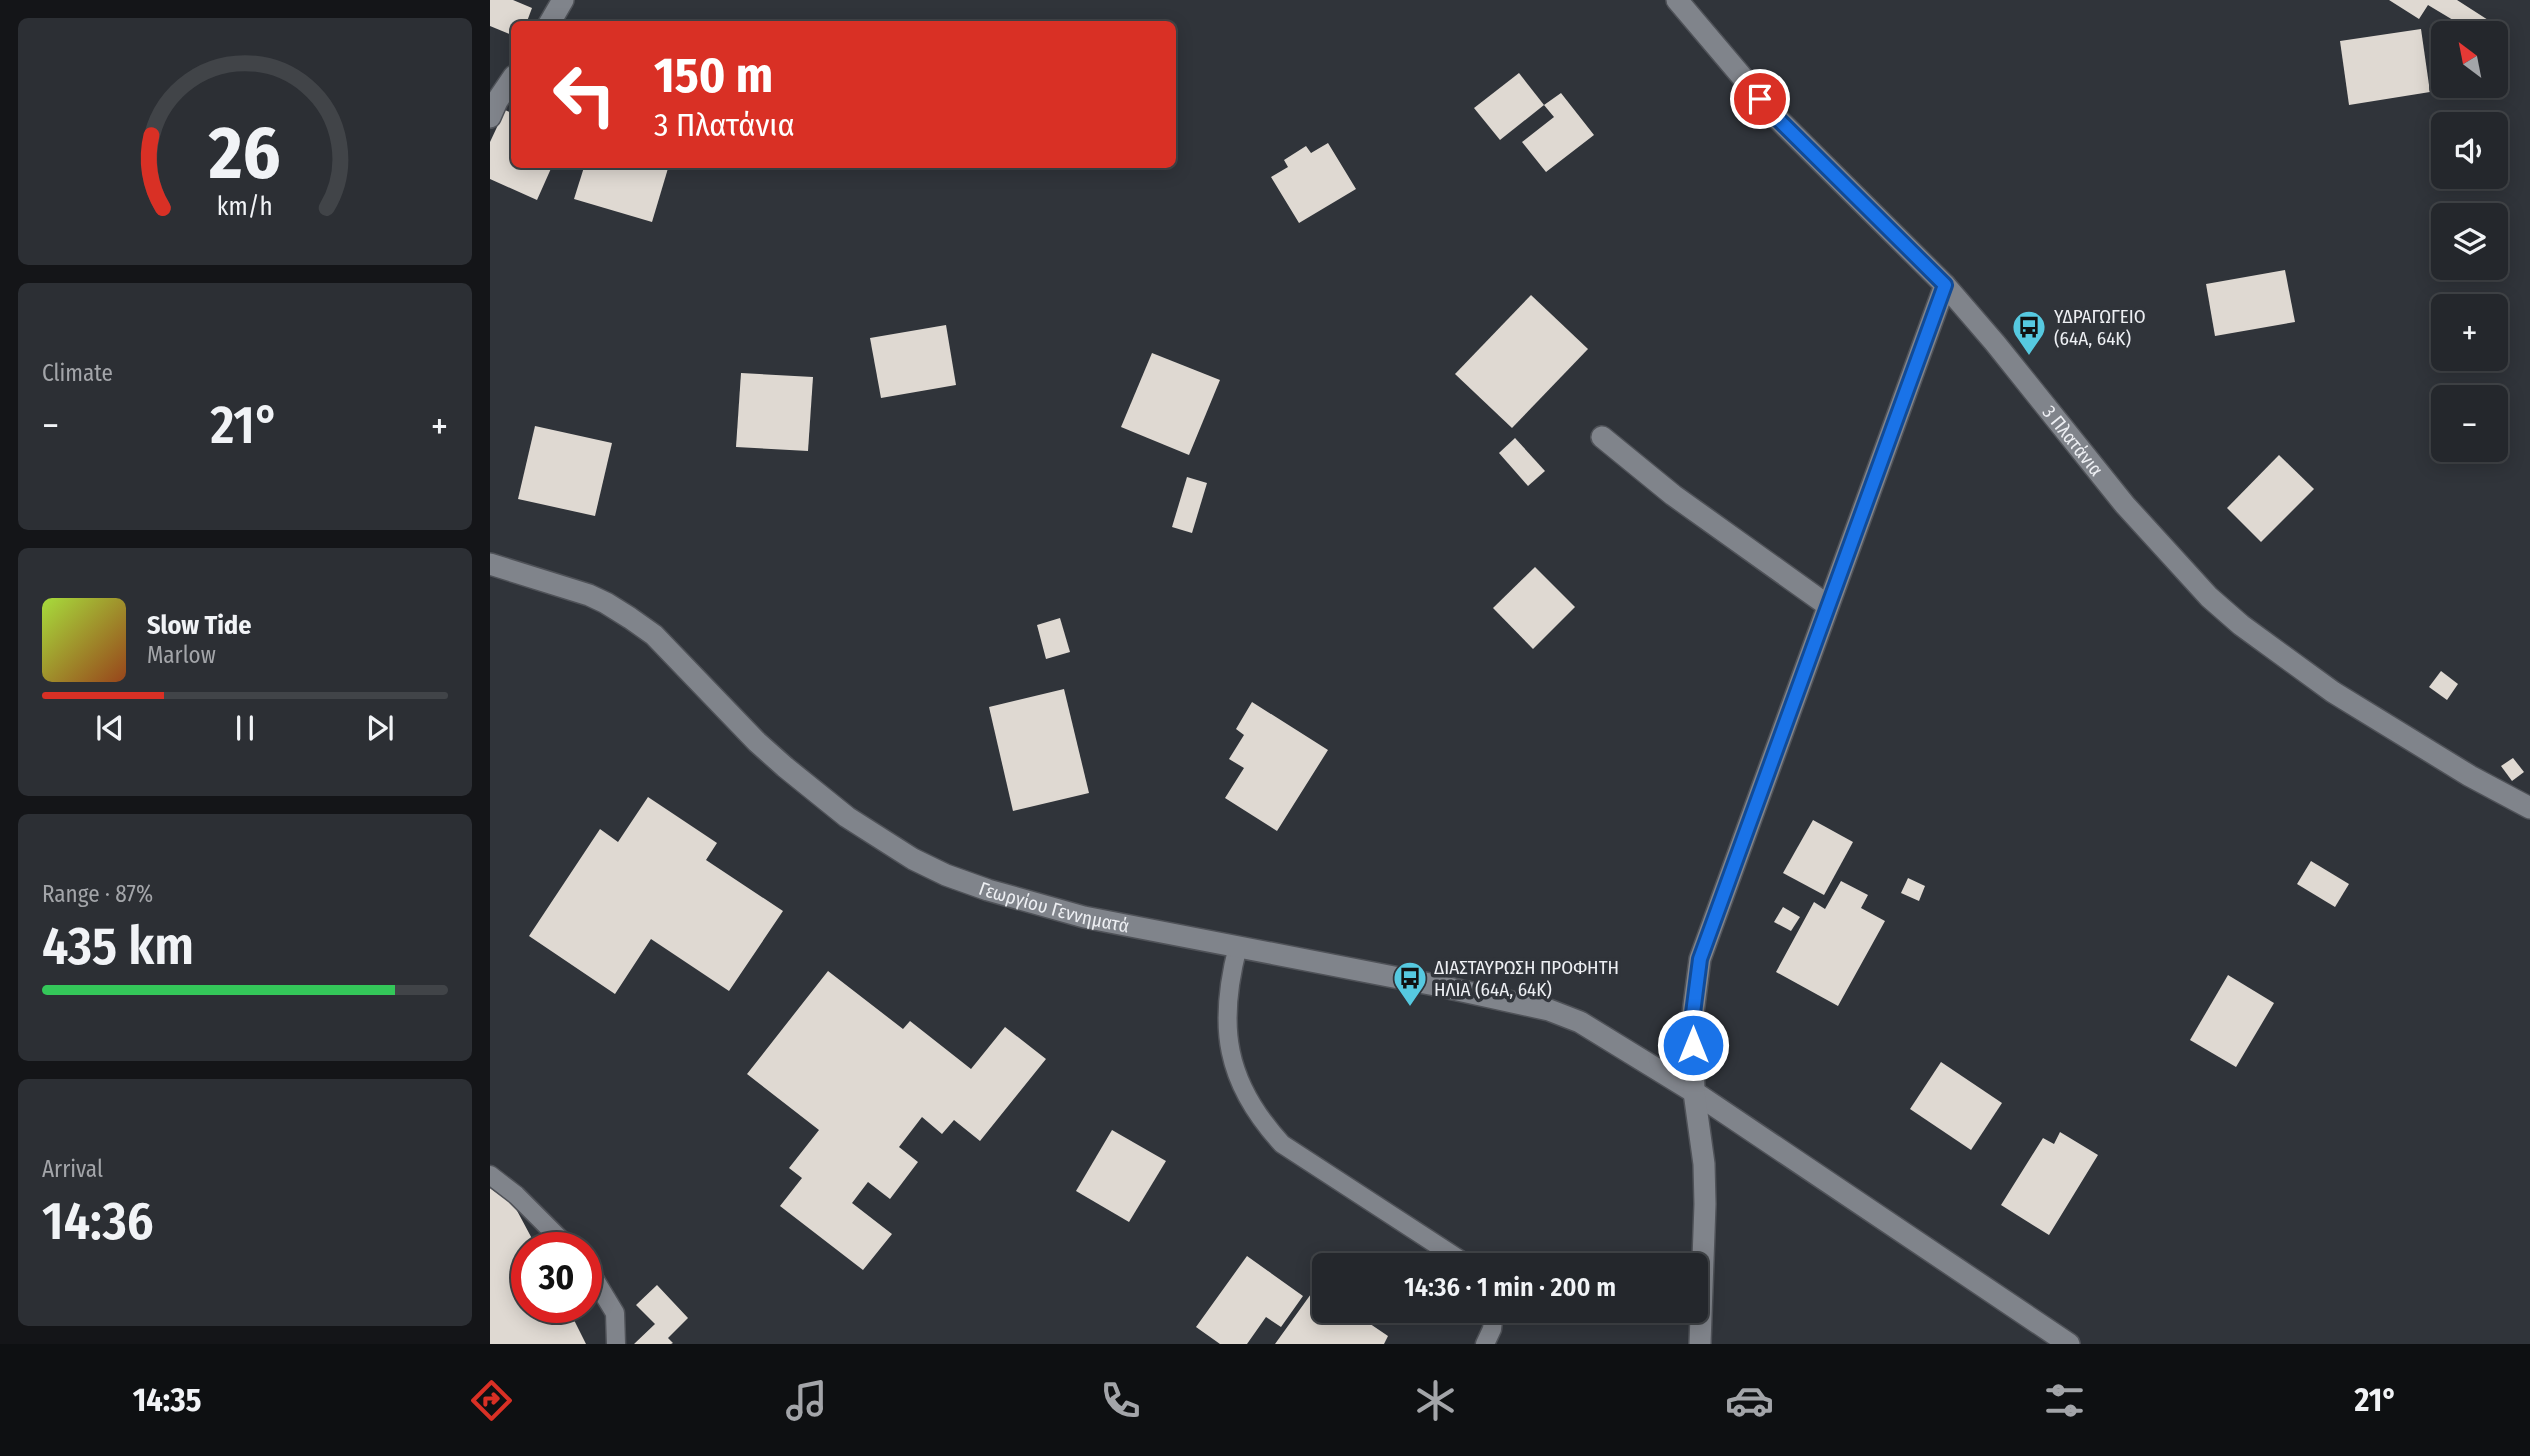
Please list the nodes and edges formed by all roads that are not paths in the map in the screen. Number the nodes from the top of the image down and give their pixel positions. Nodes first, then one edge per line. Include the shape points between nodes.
1 (562, 0) edge
2 (1677, 0) edge
3 (551, 21) edge
4 (511, 80) edge
5 (490, 117) edge
6 (1945, 285) junction
7 (1602, 437) dead end
8 (490, 564) edge
9 (1827, 606) junction
10 (2530, 808) edge
11 (1238, 946) junction
12 (1694, 1092) junction
13 (490, 1175) edge
14 (553, 1232) edge
15 (1450, 1253) edge
16 (602, 1291) edge
17 (1493, 1323) edge
18 (616, 1344) edge
19 (1485, 1344) edge
20 (1700, 1344) edge
21 (2069, 1344) edge

1 - 3 street
2 - 6 street, 3 Πλατάνια via 1777,118
4 - 5 street
6 - 9 street
6 - 10 street, 3 Πλατάνια via 2125,505 2209,597 2333,692
7 - 9 street via 1673,495
8 - 11 street, Γεωργίου Γεννηματά via 589,595 630,618 654,635 785,767 847,817 913,859 1035,905
9 - 12 street via 1700,959 1692,1021
11 - 12 street, Γεωργίου Γεννηματά via 1549,1010 1580,1022
11 - 15 lane via 1227,1008 1230,1047 1245,1097 1261,1122 1282,1144
12 - 20 street via 1705,1204
12 - 21 street, Γεωργίου Γεννηματά
13 - 14 lane
16 - 18 lane via 615,1313
17 - 19 lane

